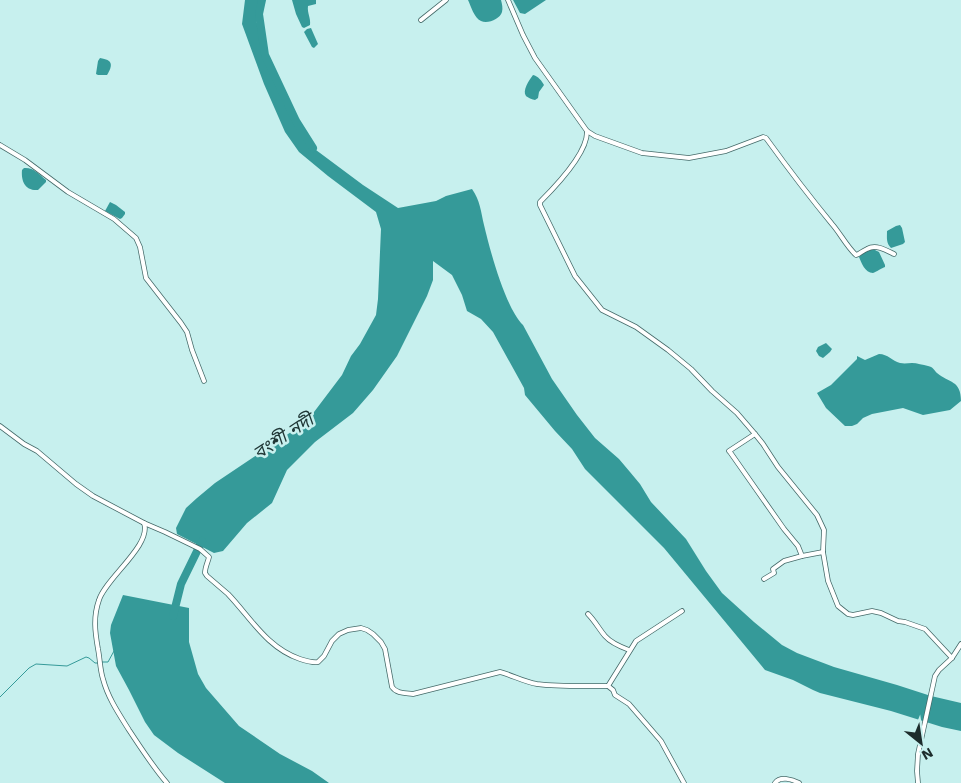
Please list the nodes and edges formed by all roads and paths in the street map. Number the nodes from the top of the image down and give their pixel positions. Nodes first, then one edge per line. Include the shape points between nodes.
1 (446, 0) edge
2 (508, 0) edge
3 (421, 20) dead end
4 (587, 131) junction
5 (0, 145) edge
6 (894, 254) dead end
7 (204, 381) dead end
8 (0, 426) edge
9 (755, 434) junction
10 (144, 523) junction
11 (823, 552) junction
12 (802, 556) junction
13 (764, 579) dead end
14 (682, 611) dead end
15 (588, 614) dead end
16 (961, 644) edge
17 (630, 650) junction
18 (952, 658) junction
19 (608, 686) junction
20 (167, 783) edge
21 (684, 783) edge
22 (775, 783) edge
23 (799, 783) edge
24 (918, 783) edge

1 - 3 street
2 - 4 street via 535,58
4 - 6 street via 642,153 689,158 766,138 853,253 858,255 876,246
4 - 9 street via 577,160 540,202 575,276 602,310 636,327 668,350 737,413
5 - 7 street via 114,219 136,238 146,278 187,332
8 - 10 street via 37,451 76,484
9 - 11 street via 817,515 824,530
9 - 12 street via 729,451
10 - 19 street via 198,548 209,557 205,569 207,576 280,649 308,662 318,662 339,634 361,628 381,642 392,687 401,693 413,694 500,672 536,684
10 - 20 street via 146,530 142,540 102,592 94,624 102,679 109,696 140,748
11 - 12 street
11 - 18 street via 828,582 838,607 853,615 872,611 881,613 924,629
12 - 13 street via 782,562 773,569 774,573
14 - 17 street via 636,641
15 - 17 street via 604,635
16 - 18 street
17 - 19 street
18 - 24 street via 935,676 918,754
19 - 21 street via 629,704 661,741
22 - 23 street via 781,779

